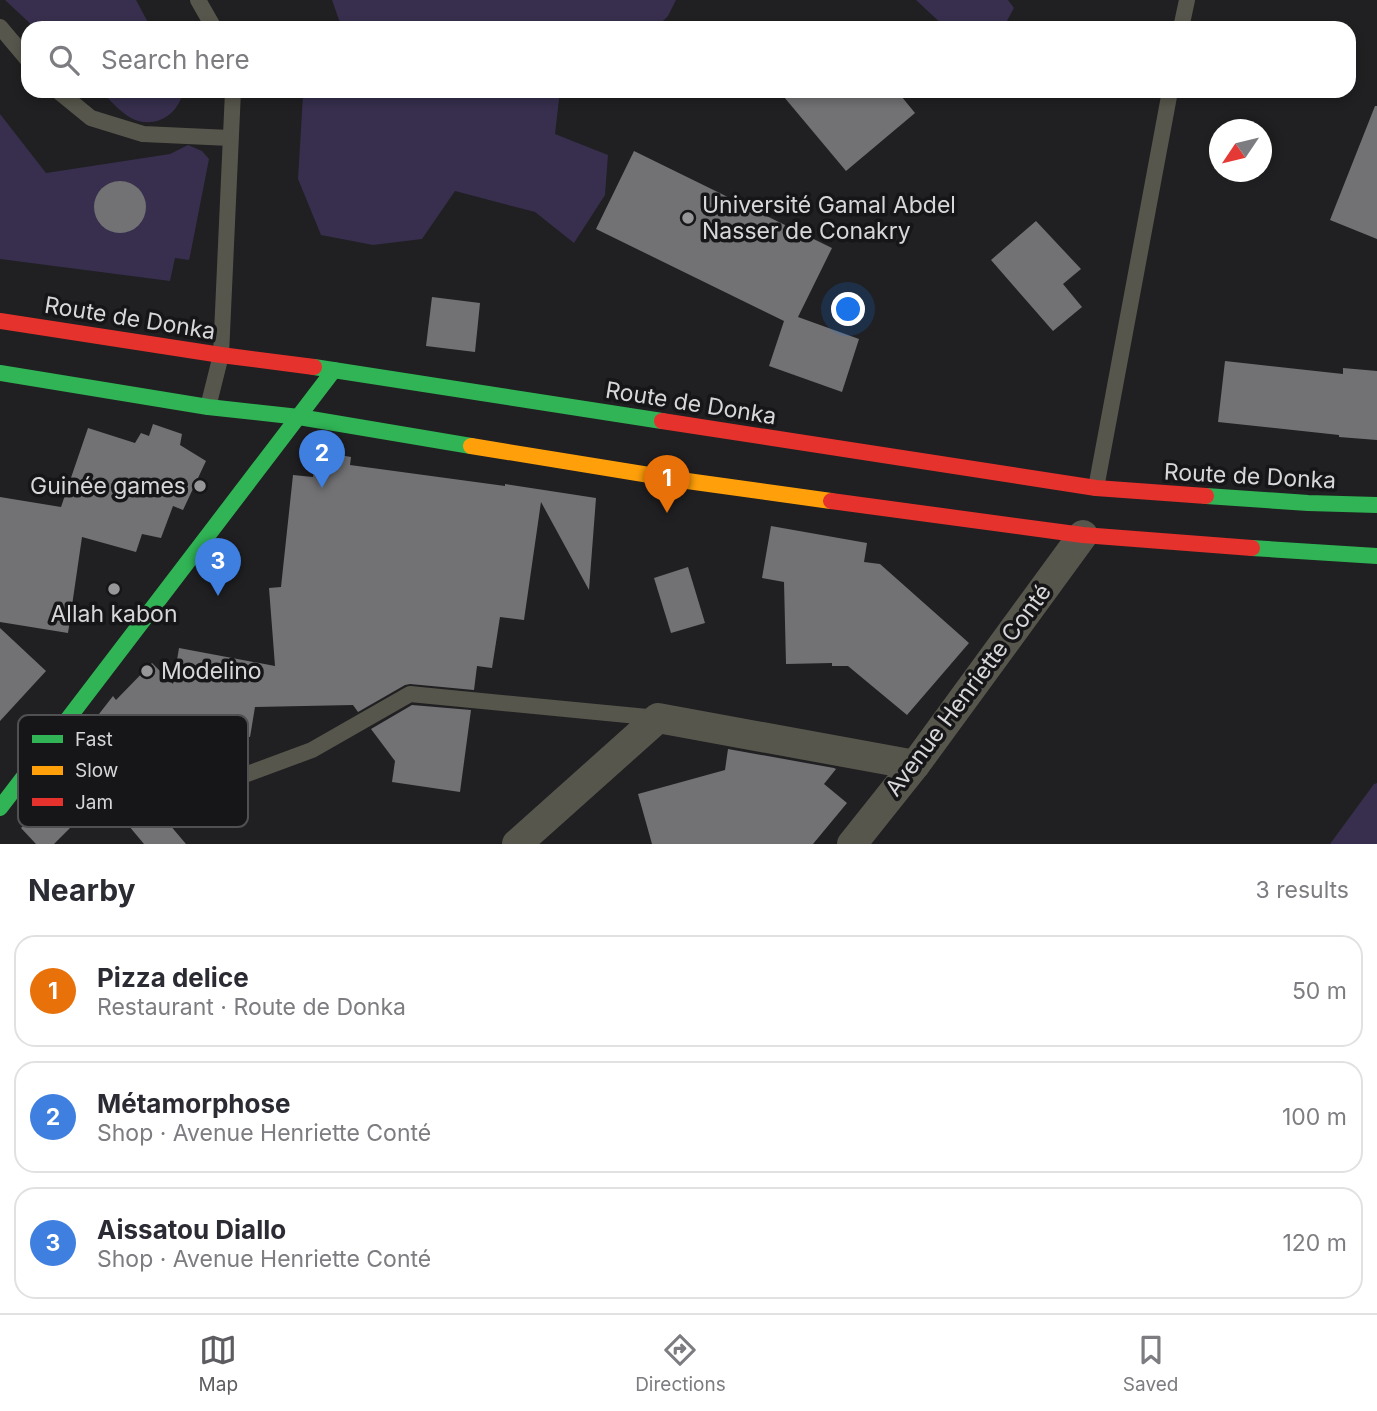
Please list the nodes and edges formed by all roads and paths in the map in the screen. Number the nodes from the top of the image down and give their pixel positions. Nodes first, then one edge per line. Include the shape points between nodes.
1 (198, 0) edge
2 (1186, 0) edge
3 (210, 21) edge
4 (1182, 21) edge
5 (0, 27) edge
6 (21, 52) edge
7 (67, 98) edge
8 (233, 98) edge
9 (1169, 98) edge
10 (230, 138) junction
11 (0, 321) edge
12 (221, 355) junction
13 (334, 370) junction
14 (0, 373) edge
15 (208, 407) junction
16 (299, 417) junction
17 (1096, 488) junction
18 (1377, 505) edge
19 (1083, 535) junction
20 (1377, 556) edge
21 (71, 715) edge
22 (658, 718) junction
23 (915, 765) junction
24 (248, 774) edge
25 (18, 784) edge
26 (0, 808) edge
27 (517, 844) edge
28 (852, 844) edge

1 - 3 lane
2 - 4 lane
5 - 6 lane
7 - 10 lane via 91,118 143,134
8 - 10 lane
9 - 17 lane
10 - 12 lane
11 - 12 main road, Route de Donka
12 - 13 main road, Route de Donka
12 - 15 lane
13 - 16 main road
13 - 17 main road, Route de Donka
14 - 15 main road
15 - 16 main road
16 - 19 main road via 680,480
16 - 21 main road
17 - 18 main road, Route de Donka
19 - 20 main road
19 - 23 street, Avenue Henriette Conté
22 - 23 street
22 - 24 lane via 410,694 312,750
22 - 27 street
23 - 28 street, Avenue Henriette Conté
25 - 26 main road

